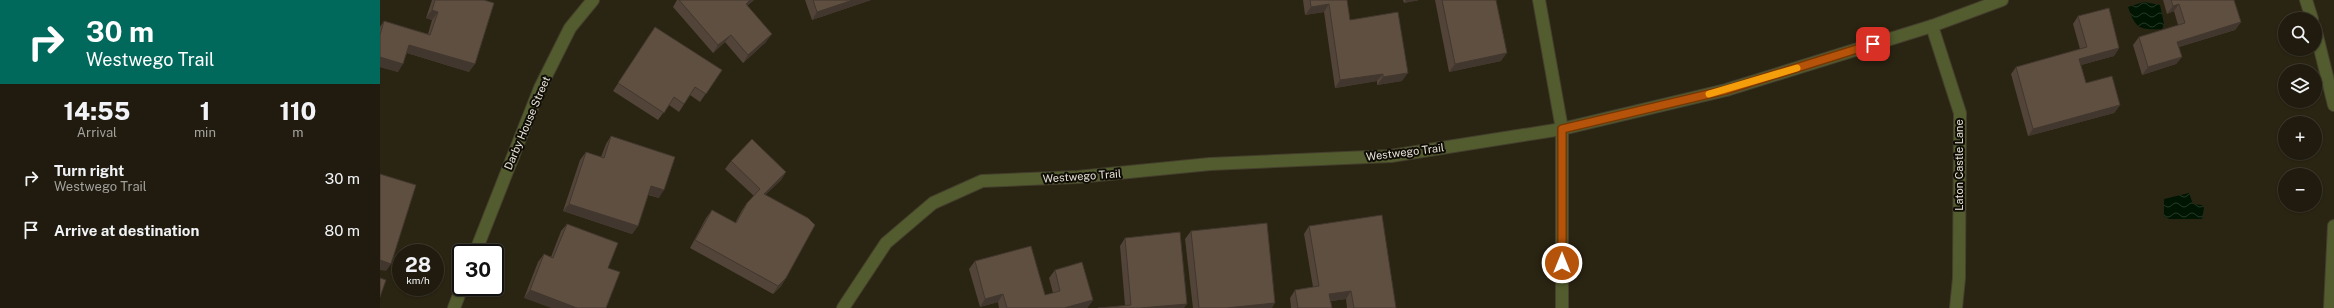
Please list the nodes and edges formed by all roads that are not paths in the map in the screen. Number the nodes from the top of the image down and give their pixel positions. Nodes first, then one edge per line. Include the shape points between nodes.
1 (593, 0) edge
2 (1539, 0) edge
3 (2002, 0) edge
4 (2306, 0) edge
5 (2310, 12) edge
6 (1932, 26) junction
7 (2322, 56) edge
8 (2334, 105) edge
9 (1562, 129) junction
10 (2334, 226) edge
11 (479, 244) edge
12 (459, 296) edge
13 (454, 308) edge
14 (843, 308) edge
15 (1562, 308) edge
16 (1956, 308) edge
17 (2330, 308) edge

1 - 11 street, Darby House Street via 570,28 540,88
2 - 9 street
3 - 6 street, Westwego Trail
4 - 5 street
6 - 9 street, Westwego Trail via 1726,90
6 - 16 street, Laton Castle Lane via 1960,113 1959,278
7 - 8 street
9 - 14 street, Westwego Trail via 1391,156 1210,164 1078,177 982,181 933,203 886,243
9 - 15 street
10 - 17 street
12 - 13 street

